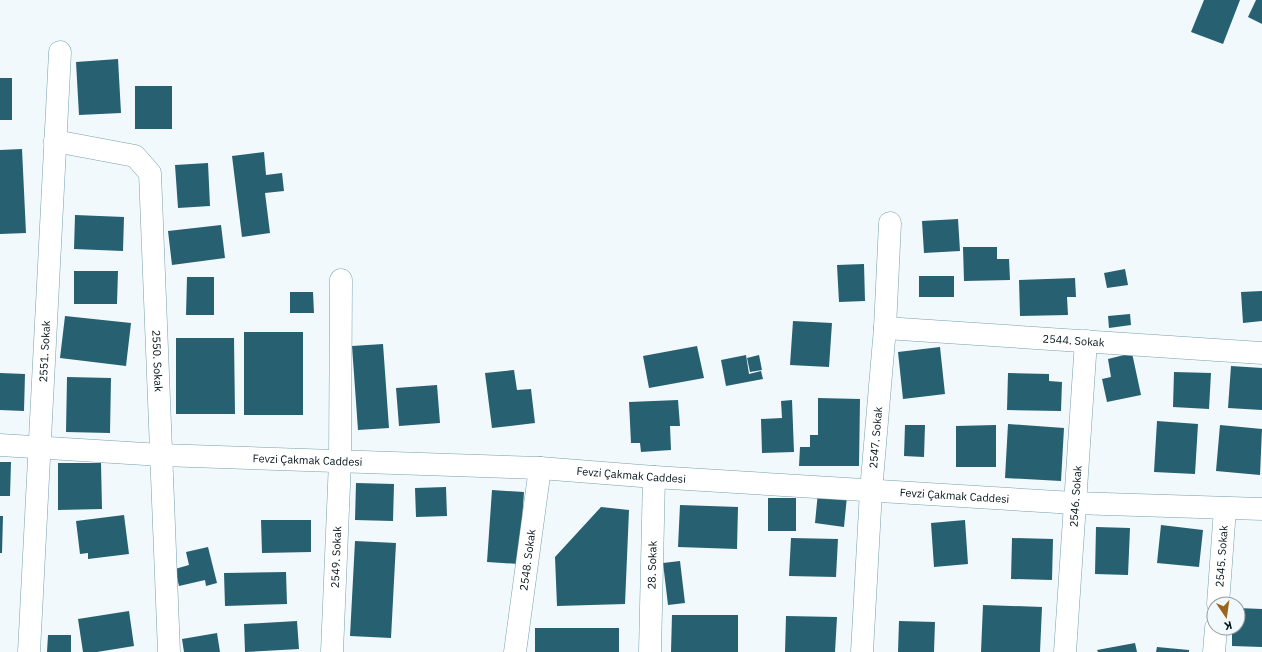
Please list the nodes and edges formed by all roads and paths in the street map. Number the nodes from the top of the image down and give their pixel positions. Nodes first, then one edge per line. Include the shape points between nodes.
1 (60, 52) dead end
2 (55, 141) junction
3 (890, 223) dead end
4 (341, 280) dead end
5 (885, 328) junction
6 (1086, 341) junction
7 (1262, 353) edge
8 (0, 445) edge
9 (39, 447) junction
10 (161, 455) junction
11 (340, 461) junction
12 (540, 468) junction
13 (654, 478) junction
14 (871, 491) junction
15 (1074, 503) junction
16 (1225, 509) junction
17 (1262, 509) edge
18 (1219, 596) edge
19 (1215, 636) edge
20 (29, 652) edge
21 (169, 652) edge
22 (332, 652) edge
23 (516, 652) edge
24 (650, 652) edge
25 (862, 652) edge
26 (1065, 652) edge
27 (1214, 652) edge

1 - 2 street, 2551. Sokak
2 - 9 street, 2551. Sokak
2 - 10 street, 2550. Sokak via 135,156 150,173
3 - 5 street, 2547. Sokak
4 - 11 street, 2549. Sokak
5 - 6 street, 2544. Sokak
5 - 14 street, 2547. Sokak
6 - 7 street, 2544. Sokak
6 - 15 street, 2546. Sokak
8 - 9 street, Fevzi Çakmak Caddesi
9 - 10 street, Fevzi Çakmak Caddesi
9 - 20 street, 2551. Sokak
10 - 11 street, Fevzi Çakmak Caddesi
10 - 21 street, 2550. Sokak
11 - 12 street, Fevzi Çakmak Caddesi
11 - 22 street, 2549. Sokak
12 - 13 street, Fevzi Çakmak Caddesi
12 - 23 street, 2548. Sokak
13 - 14 street, Fevzi Çakmak Caddesi
13 - 24 street, 28. Sokak
14 - 15 street, Fevzi Çakmak Caddesi
14 - 25 street, 2547. Sokak
15 - 16 street, Fevzi Çakmak Caddesi
15 - 26 street, 2546. Sokak
16 - 17 street, Fevzi Çakmak Caddesi
16 - 18 street, 2545. Sokak
19 - 27 street

